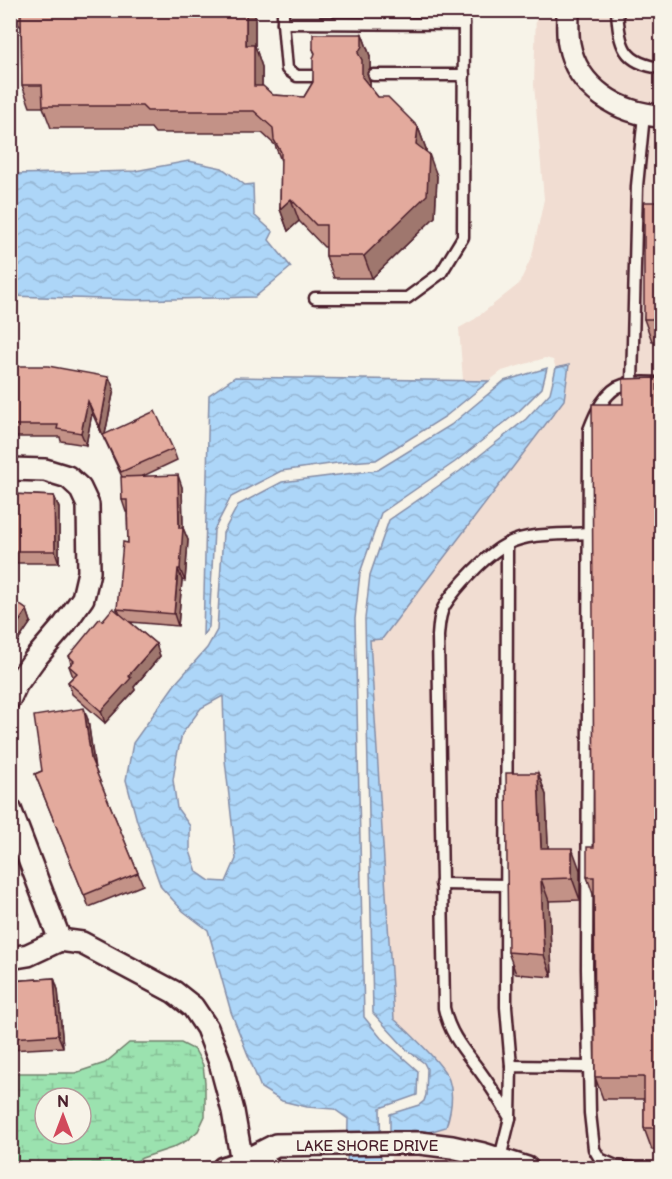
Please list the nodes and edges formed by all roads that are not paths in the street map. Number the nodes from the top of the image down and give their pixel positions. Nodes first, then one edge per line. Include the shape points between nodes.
1 (283, 10) edge
2 (464, 10) edge
3 (568, 10) edge
4 (617, 10) edge
5 (661, 10) edge
6 (662, 19) edge
7 (283, 23) junction
8 (464, 24) junction
9 (662, 68) edge
10 (373, 75) dead end
11 (464, 75) junction
12 (316, 76) edge
13 (653, 116) edge
14 (315, 298) dead end
15 (632, 383) junction
16 (662, 383) edge
17 (10, 470) edge
18 (589, 533) junction
19 (507, 544) junction
20 (10, 698) edge
21 (10, 808) edge
22 (441, 884) junction
23 (505, 885) junction
24 (60, 939) junction
25 (10, 958) edge
26 (511, 1066) junction
27 (589, 1067) junction
28 (510, 1118) junction
29 (499, 1164) edge
30 (233, 1165) edge
31 (615, 1167) edge
32 (270, 1168) edge
33 (527, 1168) edge
34 (633, 1168) edge

1 - 7 lane
2 - 8 lane
3 - 13 street via 569,44 576,65 591,87 615,105
4 - 9 lane via 619,37 628,55 640,64
5 - 6 lane
7 - 8 lane
7 - 12 lane via 287,69 297,76
8 - 11 lane
10 - 11 lane
11 - 14 lane via 462,237 441,273 407,298
13 - 15 lane via 641,209
15 - 16 lane
15 - 18 lane via 621,385 602,403 589,430
17 - 20 street via 45,470 68,477 80,488 88,505 89,572 83,598 34,660
18 - 19 lane via 531,537
18 - 27 lane
19 - 22 lane via 482,562 444,606 439,618
19 - 23 lane
21 - 24 street
22 - 23 lane
22 - 28 lane via 442,984 447,1024
23 - 26 lane via 506,1007
24 - 25 street via 28,955
24 - 30 street via 82,943 174,992 192,1007 207,1028 233,1111
26 - 27 lane
26 - 28 lane
27 - 31 lane via 594,1149 600,1159
28 - 29 lane
29 - 30 street, LAKE SHORE DRIVE via 452,1147 334,1143 276,1145
29 - 33 street, LAKE SHORE DRIVE
30 - 32 street
31 - 34 lane

